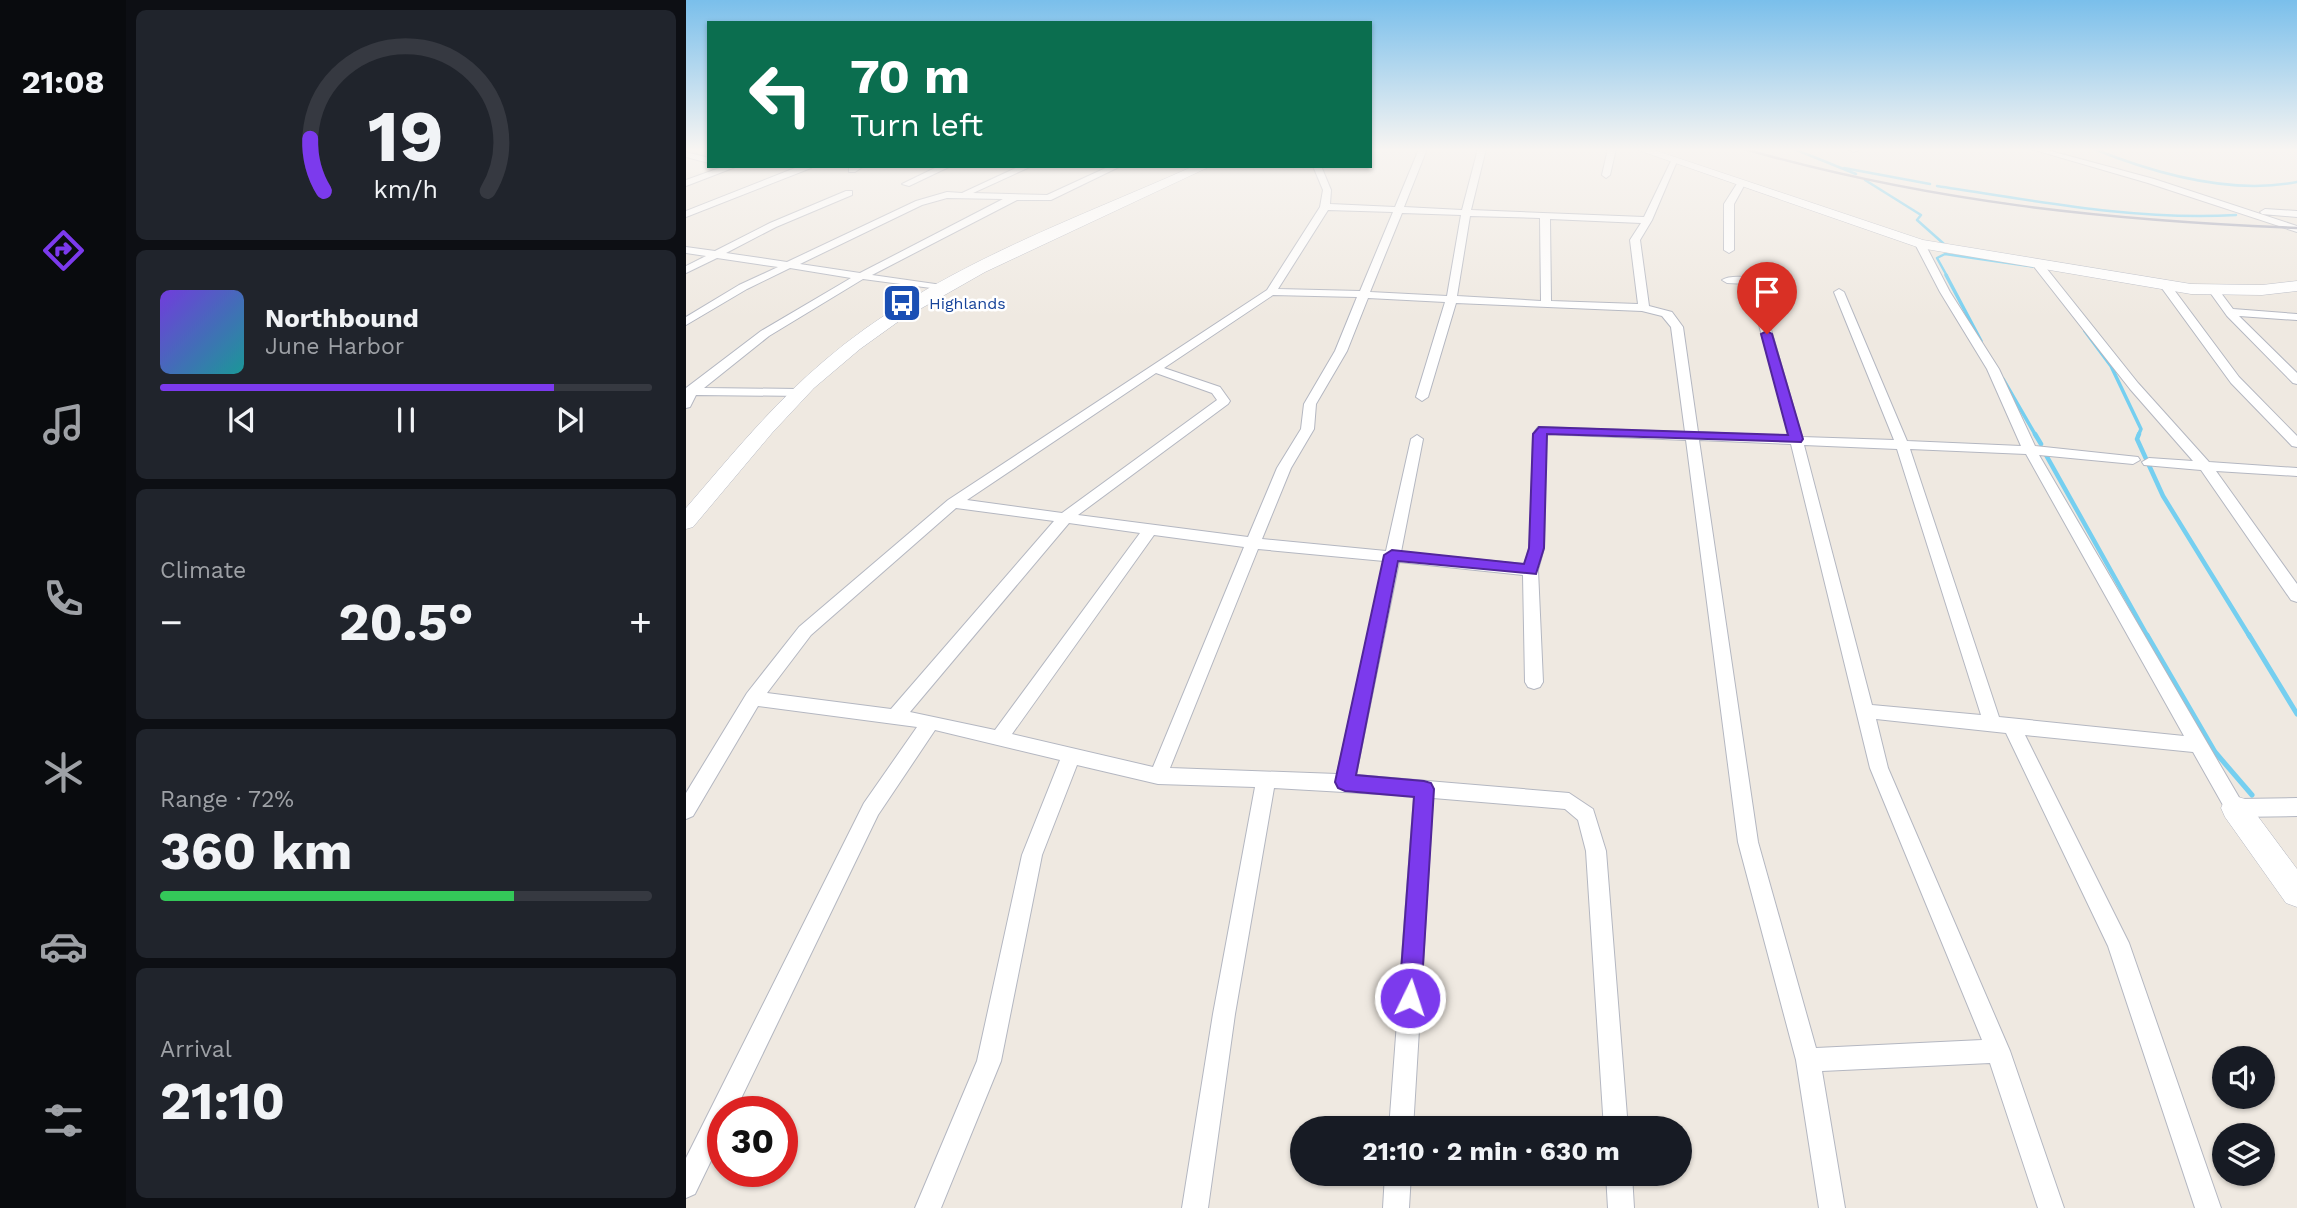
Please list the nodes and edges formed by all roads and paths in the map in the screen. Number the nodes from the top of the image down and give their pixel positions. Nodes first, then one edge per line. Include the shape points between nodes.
1 (709, 205) edge
2 (822, 205) edge
3 (914, 205) edge
4 (999, 205) edge
5 (1117, 205) edge
6 (1400, 205) edge
7 (1468, 205) edge
8 (1654, 205) edge
9 (1729, 205) edge
10 (1805, 205) edge
11 (2227, 205) edge
12 (1325, 207) joint
13 (1398, 209) junction
14 (1468, 212) junction
15 (2253, 213) junction
16 (686, 214) edge
17 (1545, 214) junction
18 (2297, 214) edge
19 (1647, 220) junction
20 (2297, 229) edge
21 (1920, 244) junction
22 (686, 250) edge
23 (1730, 250) dead end
24 (714, 255) junction
25 (2039, 266) junction
26 (785, 267) junction
27 (686, 270) edge
28 (860, 277) junction
29 (1727, 280) dead end
30 (2165, 285) junction
31 (2297, 286) edge
32 (942, 288) junction
33 (2214, 290) junction
34 (1271, 292) junction
35 (1363, 292) junction
36 (1839, 292) dead end
37 (1452, 297) junction
38 (1546, 305) junction
39 (1644, 307) junction
40 (2230, 312) junction
41 (2297, 317) edge
42 (686, 322) edge
43 (1155, 369) junction
44 (2297, 380) edge
45 (799, 393) junction
46 (688, 395) edge
47 (1422, 397) dead end
48 (1691, 435) junction
49 (1417, 439) dead end
50 (1796, 439) junction
51 (2297, 443) edge
52 (1902, 444) junction
53 (2030, 450) junction
54 (2133, 460) dead end
55 (2149, 462) dead end
56 (2207, 468) junction
57 (2297, 472) edge
58 (953, 503) junction
59 (1067, 516) junction
60 (686, 522) edge
61 (1151, 528) junction
62 (1253, 543) junction
63 (1392, 555) junction
64 (1530, 570) junction
65 (2297, 596) edge
66 (1534, 682) dead end
67 (753, 698) junction
68 (1864, 711) junction
69 (896, 716) junction
70 (931, 722) junction
71 (2002, 725) junction
72 (999, 738) junction
73 (2201, 745) junction
74 (1072, 754) junction
75 (1158, 776) junction
76 (1266, 780) junction
77 (1345, 782) junction
78 (1424, 789) junction
79 (2297, 807) edge
80 (2235, 808) junction
81 (686, 810) edge
82 (2297, 893) edge
83 (1998, 1051) junction
84 (1808, 1060) junction
85 (1402, 1116) edge
86 (1615, 1116) edge
87 (686, 1185) edge
88 (1397, 1186) edge
89 (1620, 1186) edge
90 (928, 1208) edge
91 (1195, 1208) edge
92 (1396, 1208) edge
93 (1621, 1208) edge
94 (1832, 1208) edge
95 (2051, 1208) edge
96 (2208, 1208) edge

1 - 16 street
2 - 24 street
3 - 26 street
4 - 28 street
5 - 32 street
6 - 13 street
7 - 14 street
8 - 19 street
9 - 23 street
10 - 21 street
11 - 15 street
12 - 13 street
12 - 34 street
13 - 14 street
13 - 35 street
14 - 17 street
14 - 37 street
15 - 18 street
15 - 20 street
17 - 19 street
17 - 38 street
19 - 39 street via 1635,240
21 - 25 street
21 - 53 street via 1993,369
22 - 24 street
24 - 26 street
24 - 27 street
25 - 30 street
25 - 56 street via 2134,386
26 - 28 street
26 - 42 street
28 - 32 street
28 - 46 street via 756,340
29 - 50 street via 1752,281
30 - 33 street
30 - 51 street via 2235,380
31 - 33 street
32 - 45 street via 853,346
33 - 40 street
34 - 35 street
34 - 43 street
35 - 37 street
35 - 62 street via 1341,351 1310,404 1306,433 1284,468
36 - 52 street
37 - 38 street
37 - 47 street
38 - 39 street
39 - 48 street via 1664,312 1677,327
40 - 41 street
40 - 44 street
43 - 58 street
43 - 59 street via 1216,390 1224,401
45 - 46 street
45 - 60 street
48 - 50 street
48 - 64 street via 1543,430 1538,449 1537,548
48 - 84 street via 1748,842
49 - 63 street
50 - 52 street
50 - 68 street
52 - 53 street
52 - 71 street
53 - 54 street
53 - 73 street
55 - 56 street
56 - 57 street
56 - 65 street
58 - 59 street
58 - 67 street via 805,631
59 - 61 street
59 - 69 street
61 - 62 street
61 - 72 street
62 - 63 street
62 - 75 street
63 - 64 street
63 - 77 street
64 - 66 street
67 - 69 street
67 - 81 street
68 - 71 street
68 - 83 street via 1887,789
69 - 70 street
70 - 72 street
70 - 87 street via 871,809
71 - 73 street
71 - 96 street via 2118,943
72 - 74 street
73 - 80 street
74 - 75 street
74 - 90 street via 1032,855 989,1061
75 - 76 street
76 - 77 street
76 - 91 street
77 - 78 street
78 - 85 street
78 - 86 street via 1569,801 1586,815 1596,850
79 - 80 street
80 - 82 street
83 - 84 street
83 - 95 street
84 - 94 street
88 - 92 street
89 - 93 street

